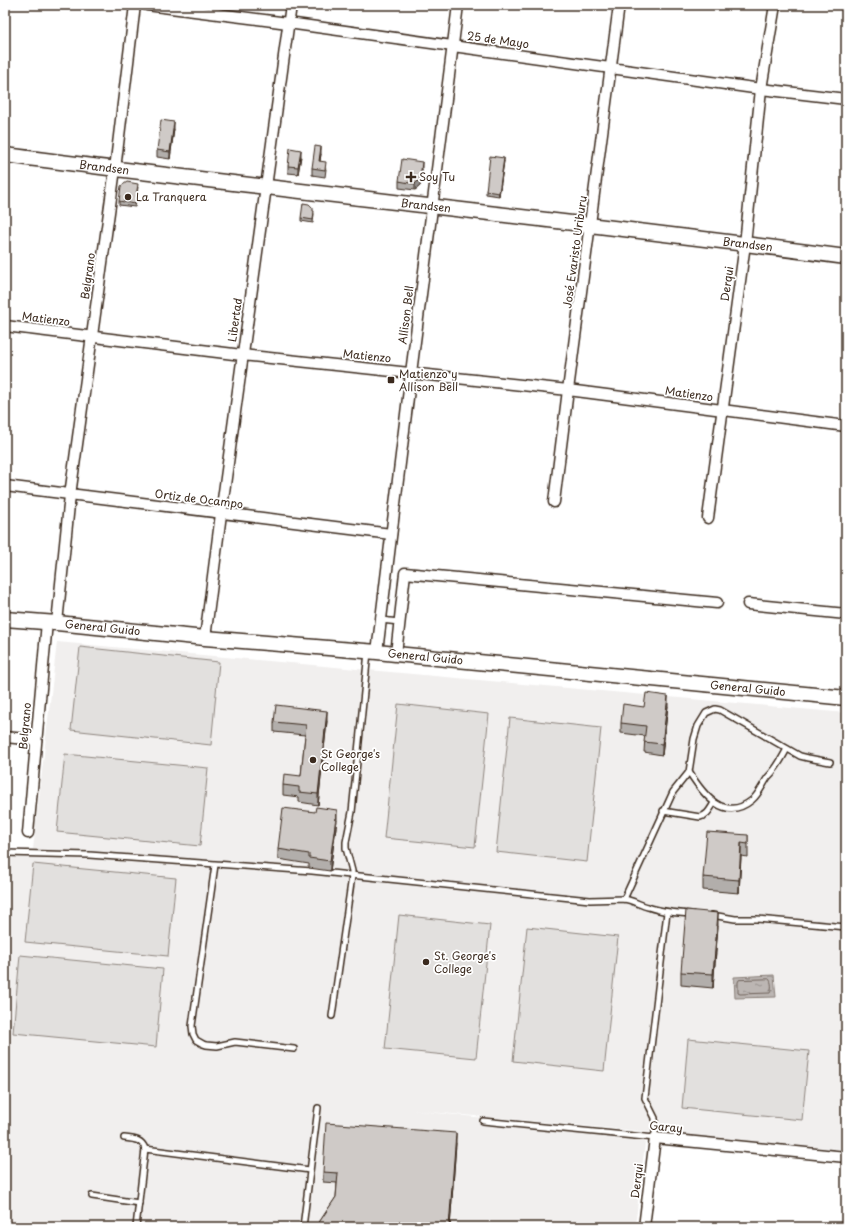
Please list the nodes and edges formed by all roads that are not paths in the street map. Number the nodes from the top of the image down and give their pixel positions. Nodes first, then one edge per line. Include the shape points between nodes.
1 (135, 5) edge
2 (146, 5) edge
3 (291, 5) edge
4 (458, 5) edge
5 (619, 5) edge
6 (775, 5) edge
7 (288, 23) junction
8 (453, 46) junction
9 (611, 68) junction
10 (761, 89) junction
11 (846, 99) edge
12 (5, 155) edge
13 (115, 169) junction
14 (265, 186) junction
15 (432, 206) junction
16 (591, 224) junction
17 (745, 244) junction
18 (846, 257) edge
19 (5, 326) edge
20 (92, 336) junction
21 (242, 355) junction
22 (411, 373) junction
23 (568, 390) junction
24 (722, 411) junction
25 (846, 426) edge
26 (5, 486) edge
27 (70, 495) junction
28 (554, 502) dead end
29 (221, 514) junction
30 (708, 518) dead end
31 (391, 534) junction
32 (718, 603) dead end
33 (748, 604) dead end
34 (846, 614) edge
35 (5, 619) edge
36 (381, 620) junction
37 (52, 622) junction
38 (399, 622) junction
39 (205, 638) junction
40 (373, 651) junction
41 (396, 654) junction
42 (846, 698) edge
43 (5, 737) edge
44 (36, 740) junction
45 (787, 749) junction
46 (830, 762) dead end
47 (689, 772) junction
48 (714, 803) junction
49 (663, 811) junction
50 (28, 833) dead end
51 (5, 853) edge
52 (214, 865) junction
53 (352, 876) junction
54 (624, 899) junction
55 (668, 912) junction
56 (697, 915) edge
57 (704, 915) edge
58 (846, 927) edge
59 (332, 1016) dead end
60 (294, 1049) dead end
61 (318, 1108) dead end
62 (483, 1122) dead end
63 (124, 1138) dead end
64 (655, 1138) junction
65 (145, 1150) junction
66 (846, 1157) edge
67 (310, 1170) junction
68 (92, 1196) dead end
69 (138, 1204) junction
70 (136, 1227) edge
71 (303, 1227) edge
72 (644, 1227) edge

1 - 13 street, Belgrano
2 - 7 street, 25 de Mayo
3 - 7 street, Libertad
4 - 8 street, Allison Bell
5 - 9 street, José Evaristo Uriburu
6 - 10 street, Derqui
7 - 8 street, 25 de Mayo
7 - 14 street, Libertad
8 - 9 street, 25 de Mayo
8 - 15 street, Allison Bell
9 - 10 street, 25 de Mayo
9 - 16 street, José Evaristo Uriburu
10 - 11 street, 25 de Mayo
10 - 17 street, Derqui
12 - 13 main road, Brandsen
13 - 14 main road, Brandsen
13 - 20 street, Belgrano
14 - 15 main road, Brandsen
14 - 21 street, Libertad
15 - 16 main road, Brandsen
15 - 22 street, Allison Bell
16 - 17 main road, Brandsen
16 - 23 street, José Evaristo Uriburu
17 - 18 main road, Brandsen
17 - 24 street, Derqui
19 - 20 street, Matienzo
20 - 21 street, Matienzo
20 - 27 street, Belgrano
21 - 22 street, Matienzo
21 - 29 street, Libertad
22 - 23 street, Matienzo
22 - 31 street, Allison Bell
23 - 24 street, Matienzo
23 - 28 street, José Evaristo Uriburu
24 - 25 street, Matienzo
24 - 30 street, Derqui
26 - 27 street, Ortiz de Ocampo
27 - 29 street, Ortiz de Ocampo
27 - 37 street, Belgrano
29 - 31 street, Ortiz de Ocampo
29 - 39 street, Libertad
31 - 36 street, Allison Bell
32 - 38 street via 405,574
33 - 34 street
35 - 37 main road, General Guido
36 - 38 lane
36 - 40 street, Allison Bell
37 - 39 main road, General Guido
37 - 44 street, Belgrano
38 - 41 street
39 - 40 main road, General Guido
40 - 41 main road, General Guido
40 - 53 lane via 346,842
41 - 42 main road, General Guido
43 - 44 street
44 - 50 street, Belgrano
45 - 46 lane via 800,756
45 - 47 lane via 716,709 706,714 698,726
45 - 48 lane via 752,800 734,808
47 - 48 lane
47 - 49 lane via 673,792
48 - 49 lane via 704,816 700,817
49 - 54 lane
51 - 52 lane via 89,855
52 - 53 lane
52 - 60 lane via 193,1034 199,1042 211,1046 235,1042
53 - 54 lane via 590,900
53 - 59 lane
54 - 55 lane
55 - 56 lane
55 - 64 lane via 645,1098 655,1118
57 - 58 lane
61 - 67 lane
62 - 64 lane, Garay
63 - 65 lane via 140,1141
64 - 66 street, Garay
64 - 72 street, Derqui
65 - 67 lane
65 - 69 lane
67 - 71 lane
68 - 69 lane
69 - 70 lane

